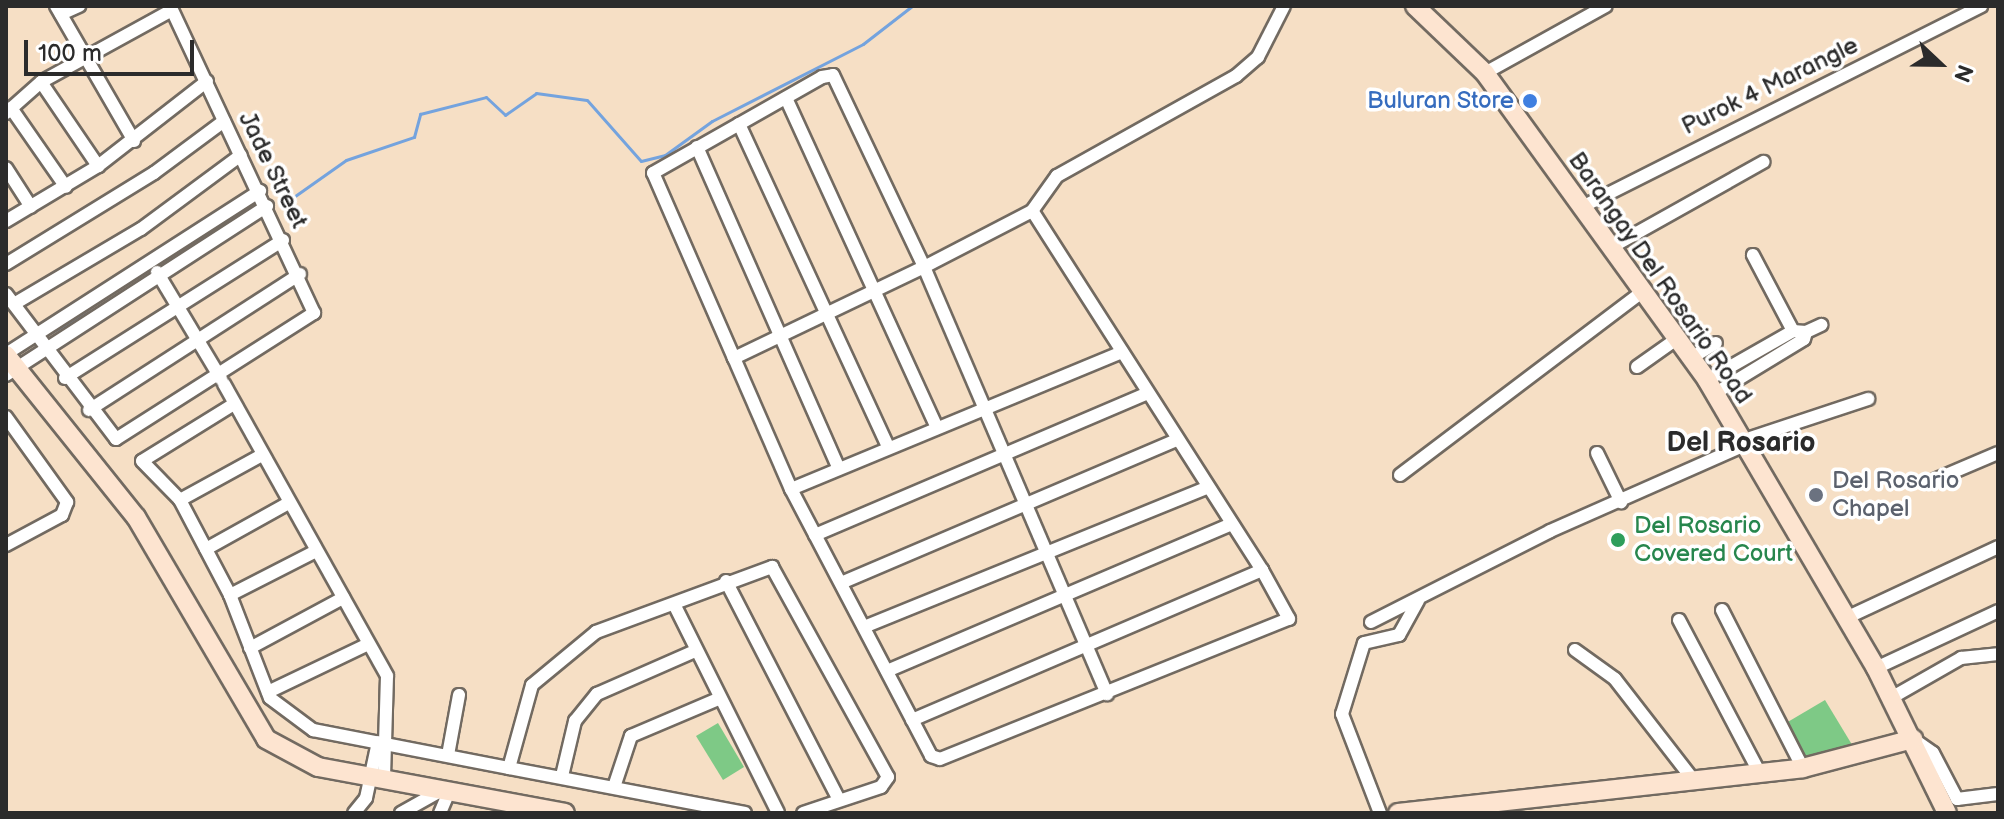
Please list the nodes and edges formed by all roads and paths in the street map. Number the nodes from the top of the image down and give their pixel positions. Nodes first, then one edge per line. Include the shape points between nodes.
1 (79, 6) edge
2 (1284, 6) edge
3 (1415, 6) edge
4 (1606, 6) edge
5 (1981, 6) edge
6 (171, 8) edge
7 (58, 10) edge
8 (82, 62) junction
9 (1485, 73) junction
10 (207, 81) junction
11 (41, 82) junction
12 (786, 98) junction
13 (8, 111) edge
14 (224, 121) junction
15 (739, 124) junction
16 (134, 141) junction
17 (697, 147) junction
18 (241, 155) junction
19 (1763, 162) dead end
20 (98, 166) junction
21 (6, 168) edge
22 (66, 187) junction
23 (260, 191) junction
24 (267, 206) junction
25 (31, 207) junction
26 (1580, 208) junction
27 (1032, 211) junction
28 (6, 221) edge
29 (283, 240) junction
30 (1610, 248) junction
31 (1753, 255) dead end
32 (6, 264) edge
33 (153, 265) junction
34 (924, 267) junction
35 (300, 274) junction
36 (160, 278) junction
37 (876, 290) junction
38 (1642, 292) junction
39 (10, 299) edge
40 (179, 310) junction
41 (829, 312) junction
42 (1821, 325) dead end
43 (1800, 331) junction
44 (34, 334) junction
45 (780, 336) junction
46 (1678, 338) junction
47 (1716, 343) dead end
48 (201, 344) junction
49 (44, 348) junction
50 (1122, 352) junction
51 (734, 358) junction
52 (1691, 358) junction
53 (8, 363) edge
54 (1637, 367) dead end
55 (65, 378) junction
56 (222, 381) junction
57 (1710, 387) junction
58 (1148, 393) junction
59 (1868, 399) dead end
60 (234, 404) junction
61 (983, 405) junction
62 (89, 410) junction
63 (6, 417) edge
64 (936, 426) junction
65 (1178, 439) junction
66 (1745, 442) junction
67 (888, 447) junction
68 (1004, 453) junction
69 (1597, 453) dead end
70 (1998, 453) edge
71 (262, 455) junction
72 (838, 467) junction
73 (1400, 475) dead end
74 (1937, 479) dead end
75 (1208, 487) junction
76 (791, 489) junction
77 (180, 500) junction
78 (1621, 502) junction
79 (1025, 503) junction
80 (287, 504) junction
81 (1232, 524) junction
82 (815, 535) junction
83 (6, 545) edge
84 (1998, 547) edge
85 (206, 549) junction
86 (1045, 549) junction
87 (316, 551) junction
88 (1262, 570) junction
89 (726, 581) junction
90 (841, 583) junction
91 (230, 595) junction
92 (1065, 596) junction
93 (343, 598) junction
94 (1418, 600) junction
95 (674, 604) junction
96 (1722, 610) dead end
97 (1998, 611) edge
98 (1846, 618) junction
99 (1679, 620) dead end
100 (1371, 622) dead end
101 (864, 627) junction
102 (368, 644) junction
103 (1085, 644) junction
104 (250, 648) junction
105 (1575, 650) dead end
106 (695, 651) junction
107 (1998, 654) edge
108 (1876, 668) junction
109 (887, 671) junction
110 (268, 692) junction
111 (459, 695) dead end
112 (1107, 695) junction
113 (1891, 698) junction
114 (718, 699) junction
115 (912, 720) junction
116 (1913, 739) junction
117 (383, 743) junction
118 (448, 755) junction
119 (509, 768) junction
120 (1803, 768) junction
121 (1759, 772) junction
122 (379, 776) junction
123 (562, 776) junction
124 (1691, 777) junction
125 (614, 787) junction
126 (447, 790) junction
127 (1998, 794) edge
128 (839, 800) junction
129 (354, 813) edge
130 (401, 813) edge
131 (440, 813) edge
132 (565, 813) edge
133 (745, 813) edge
134 (778, 813) edge
135 (803, 813) edge
136 (1380, 813) edge
137 (1398, 813) edge
138 (1947, 813) edge

1 - 7 street
2 - 27 street via 1258,57 1236,76 1057,176
3 - 9 street, Barangay Del Rosario Road
4 - 9 street
5 - 26 street, Purok 4 Marangle
6 - 8 street
6 - 10 street, Jade Street
7 - 8 street
8 - 11 street
8 - 16 street
9 - 26 street, Barangay Del Rosario Road
10 - 14 street, Jade Street
10 - 16 street
11 - 13 street
11 - 20 street
12 - 15 street
12 - 34 street via 833,75
12 - 37 street
13 - 22 street
14 - 18 street, Jade Street
14 - 32 street via 154,173
15 - 17 street
15 - 41 street
16 - 20 street
17 - 45 street
17 - 51 street via 656,169 653,178
18 - 23 street, Jade Street
18 - 39 street via 141,229
19 - 30 street
20 - 22 street
21 - 25 street
22 - 25 street
23 - 24 street, Jade Street
23 - 33 street
24 - 29 street, Jade Street
24 - 36 street
25 - 28 street
26 - 30 street, Barangay Del Rosario Road
27 - 34 street
27 - 50 street
29 - 35 street, Jade Street
29 - 40 street
30 - 38 street, Barangay Del Rosario Road
31 - 43 street
33 - 36 street
33 - 44 street
34 - 37 street
34 - 61 street
35 - 48 street
35 - 56 street, Jade Street via 316,309
36 - 40 street
36 - 49 street
37 - 41 street
37 - 64 street
38 - 46 street, Barangay Del Rosario Road
38 - 73 street
39 - 44 street
40 - 48 street
40 - 55 street
41 - 45 street
41 - 67 street
42 - 43 street
43 - 57 street
44 - 49 street
44 - 53 street
45 - 51 street
45 - 72 street
46 - 52 street, Barangay Del Rosario Road
46 - 54 street
47 - 52 street
48 - 56 street
48 - 62 street
49 - 53 street
49 - 55 street
50 - 58 street
50 - 61 street
51 - 76 street
52 - 57 street, Barangay Del Rosario Road
53 - 122 street via 152,542 255,729 298,759
55 - 62 street
56 - 60 street
56 - 62 street via 113,439
57 - 66 street, Barangay Del Rosario Road
58 - 65 street
58 - 68 street
59 - 66 street
60 - 71 street
60 - 77 street via 144,456 145,467
61 - 64 street
61 - 68 street
63 - 83 street via 67,502 62,515
64 - 67 street
65 - 75 street
65 - 79 street
66 - 78 street
66 - 98 street, Barangay Del Rosario Road
67 - 72 street
68 - 79 street
68 - 82 street
69 - 78 street
70 - 74 street
71 - 77 street
71 - 80 street
72 - 76 street
75 - 81 street
75 - 86 street
76 - 82 street
77 - 85 street
78 - 94 street via 1550,531
79 - 86 street
79 - 90 street
80 - 85 street
80 - 87 street
81 - 88 street
81 - 92 street
82 - 90 street
84 - 98 street
85 - 91 street
86 - 92 street
86 - 101 street
87 - 91 street
87 - 93 street
88 - 103 street
88 - 112 street via 1289,619
89 - 95 street
89 - 128 street
89 - 128 street via 763,566 778,571 888,777
90 - 101 street
91 - 104 street
92 - 103 street
92 - 109 street
93 - 102 street
93 - 104 street
94 - 100 street
94 - 136 street via 1399,635 1364,643 1342,714
95 - 106 street
95 - 119 street via 596,632 550,664 532,685
96 - 120 street
97 - 108 street
98 - 108 street, Barangay Del Rosario Road
99 - 121 street
101 - 109 street
102 - 110 street
102 - 117 street via 391,688
103 - 112 street
103 - 115 street
104 - 110 street
105 - 124 street via 1615,679
106 - 114 street
106 - 123 street via 597,694 575,721
107 - 113 street via 1961,658
108 - 113 street, Barangay Del Rosario Road
109 - 115 street
110 - 117 street via 313,730
111 - 118 street
112 - 115 street via 940,759 931,756
113 - 116 street, Barangay Del Rosario Road
114 - 125 street via 631,736
114 - 134 street
116 - 120 street
116 - 127 street via 1933,753 1957,799
116 - 138 street, Barangay Del Rosario Road
117 - 118 street
117 - 122 street
118 - 119 street
119 - 123 street
120 - 121 street
121 - 124 street
122 - 126 street
122 - 129 street
123 - 125 street
124 - 137 street
125 - 133 street
126 - 130 street
126 - 131 street
126 - 132 street
128 - 135 street

